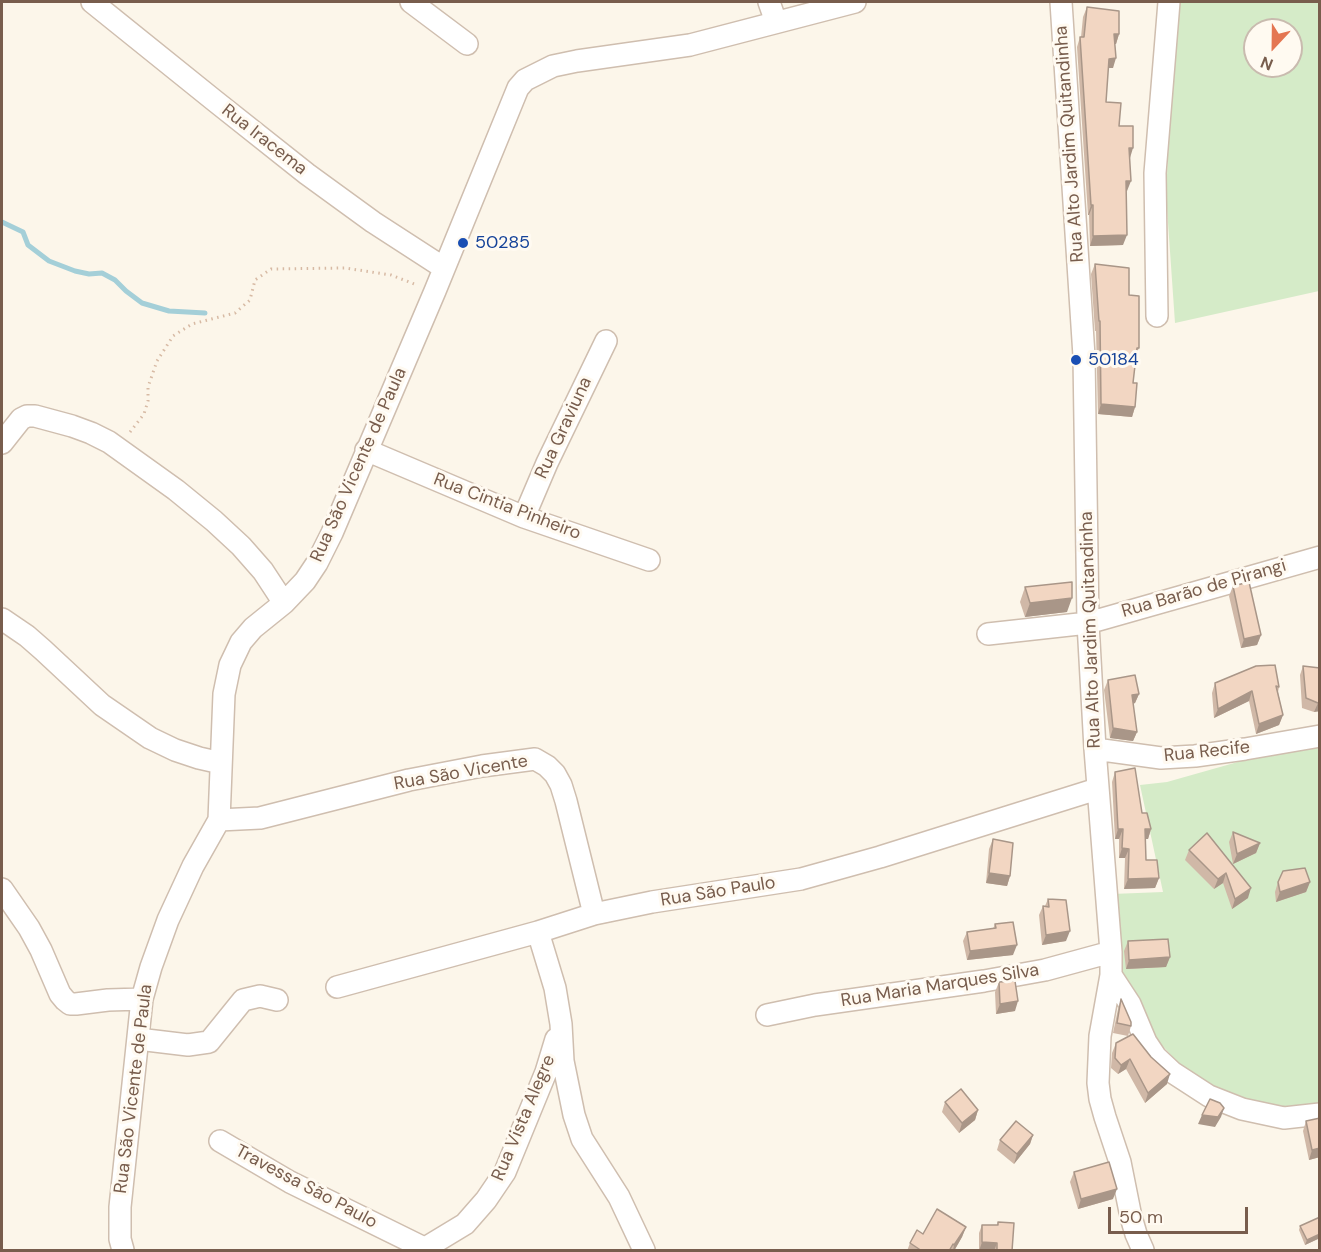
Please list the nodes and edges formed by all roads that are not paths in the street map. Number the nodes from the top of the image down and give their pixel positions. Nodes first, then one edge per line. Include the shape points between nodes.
1 (93, 2) edge
2 (411, 2) edge
3 (769, 2) edge
4 (1061, 2) edge
5 (1169, 2) edge
6 (841, 3) edge
7 (776, 22) junction
8 (467, 44) dead end
9 (444, 268) junction
10 (1157, 316) dead end
11 (606, 340) dead end
12 (2, 443) edge
13 (366, 450) junction
14 (524, 517) junction
15 (1320, 557) edge
16 (649, 560) dead end
17 (284, 603) junction
18 (2, 619) edge
19 (1088, 622) junction
20 (988, 634) dead end
21 (1320, 736) edge
22 (1095, 750) junction
23 (221, 763) junction
24 (1097, 789) junction
25 (219, 820) junction
26 (2, 889) edge
27 (8, 911) edge
28 (594, 914) junction
29 (538, 932) junction
30 (1111, 952) junction
31 (1111, 975) junction
32 (337, 987) dead end
33 (142, 999) junction
34 (277, 1000) dead end
35 (767, 1015) dead end
36 (561, 1024) junction
37 (138, 1039) junction
38 (1320, 1114) edge
39 (220, 1141) dead end
40 (424, 1250) edge
41 (123, 1251) edge
42 (644, 1251) edge
43 (1143, 1251) edge

1 - 9 street, Rua Iracema via 308,174
2 - 8 street
3 - 7 street
4 - 19 street, Rua Alto Jardim Quitandinha via 1084,356
5 - 10 street via 1155,173
6 - 7 street, Rua São Vicente de Paula
7 - 9 street, Rua São Vicente de Paula via 690,45 553,66 525,80 518,88
9 - 13 street, Rua São Vicente de Paula
11 - 14 street, Rua Graviuna
12 - 17 street via 21,419 35,416 92,434 118,448 228,533 263,571
13 - 14 street, Rua Cintia Pinheiro
13 - 17 street, Rua São Vicente de Paula via 317,563
14 - 16 street, Rua Cintia Pinheiro
15 - 19 street, Rua Barão de Pirangi
17 - 23 street, Rua São Vicente de Paula via 253,628 230,665 224,694
18 - 23 street via 27,636 102,705 150,738 175,750
19 - 20 street
19 - 22 street, Rua Alto Jardim Quitandinha
21 - 22 street, Rua Recife via 1161,759
22 - 24 street, Rua Alto Jardim Quitandinha
23 - 25 street, Rua São Vicente de Paula
24 - 28 street, Rua São Paulo via 801,879
24 - 30 street, Rua Alto Jardim Quitandinha
25 - 28 street, Rua São Vicente via 260,818 409,780 535,759 555,774 561,785
25 - 33 street, Rua São Vicente de Paula via 168,920
26 - 27 street
27 - 33 street via 29,928 60,994 70,1004
28 - 29 street, Rua São Paulo
29 - 32 street, Rua São Paulo
29 - 36 street
30 - 31 street, Rua Alto Jardim Quitandinha
30 - 35 street, Rua Maria Marques Silva via 1045,970
31 - 38 street via 1156,1057 1181,1078 1209,1096 1242,1109 1284,1118
31 - 43 street, Rua Alto Jardim Quitandinha via 1100,1036 1098,1083
33 - 37 street, Rua São Vicente de Paula
34 - 37 street via 260,996 243,1000 209,1042 188,1046
36 - 40 street, Rua Vista Alegre via 505,1172 465,1224
36 - 42 street via 568,1094 582,1139 619,1197
37 - 41 street, Rua São Vicente de Paula via 120,1208
39 - 40 street, Travessa São Paulo via 290,1182

